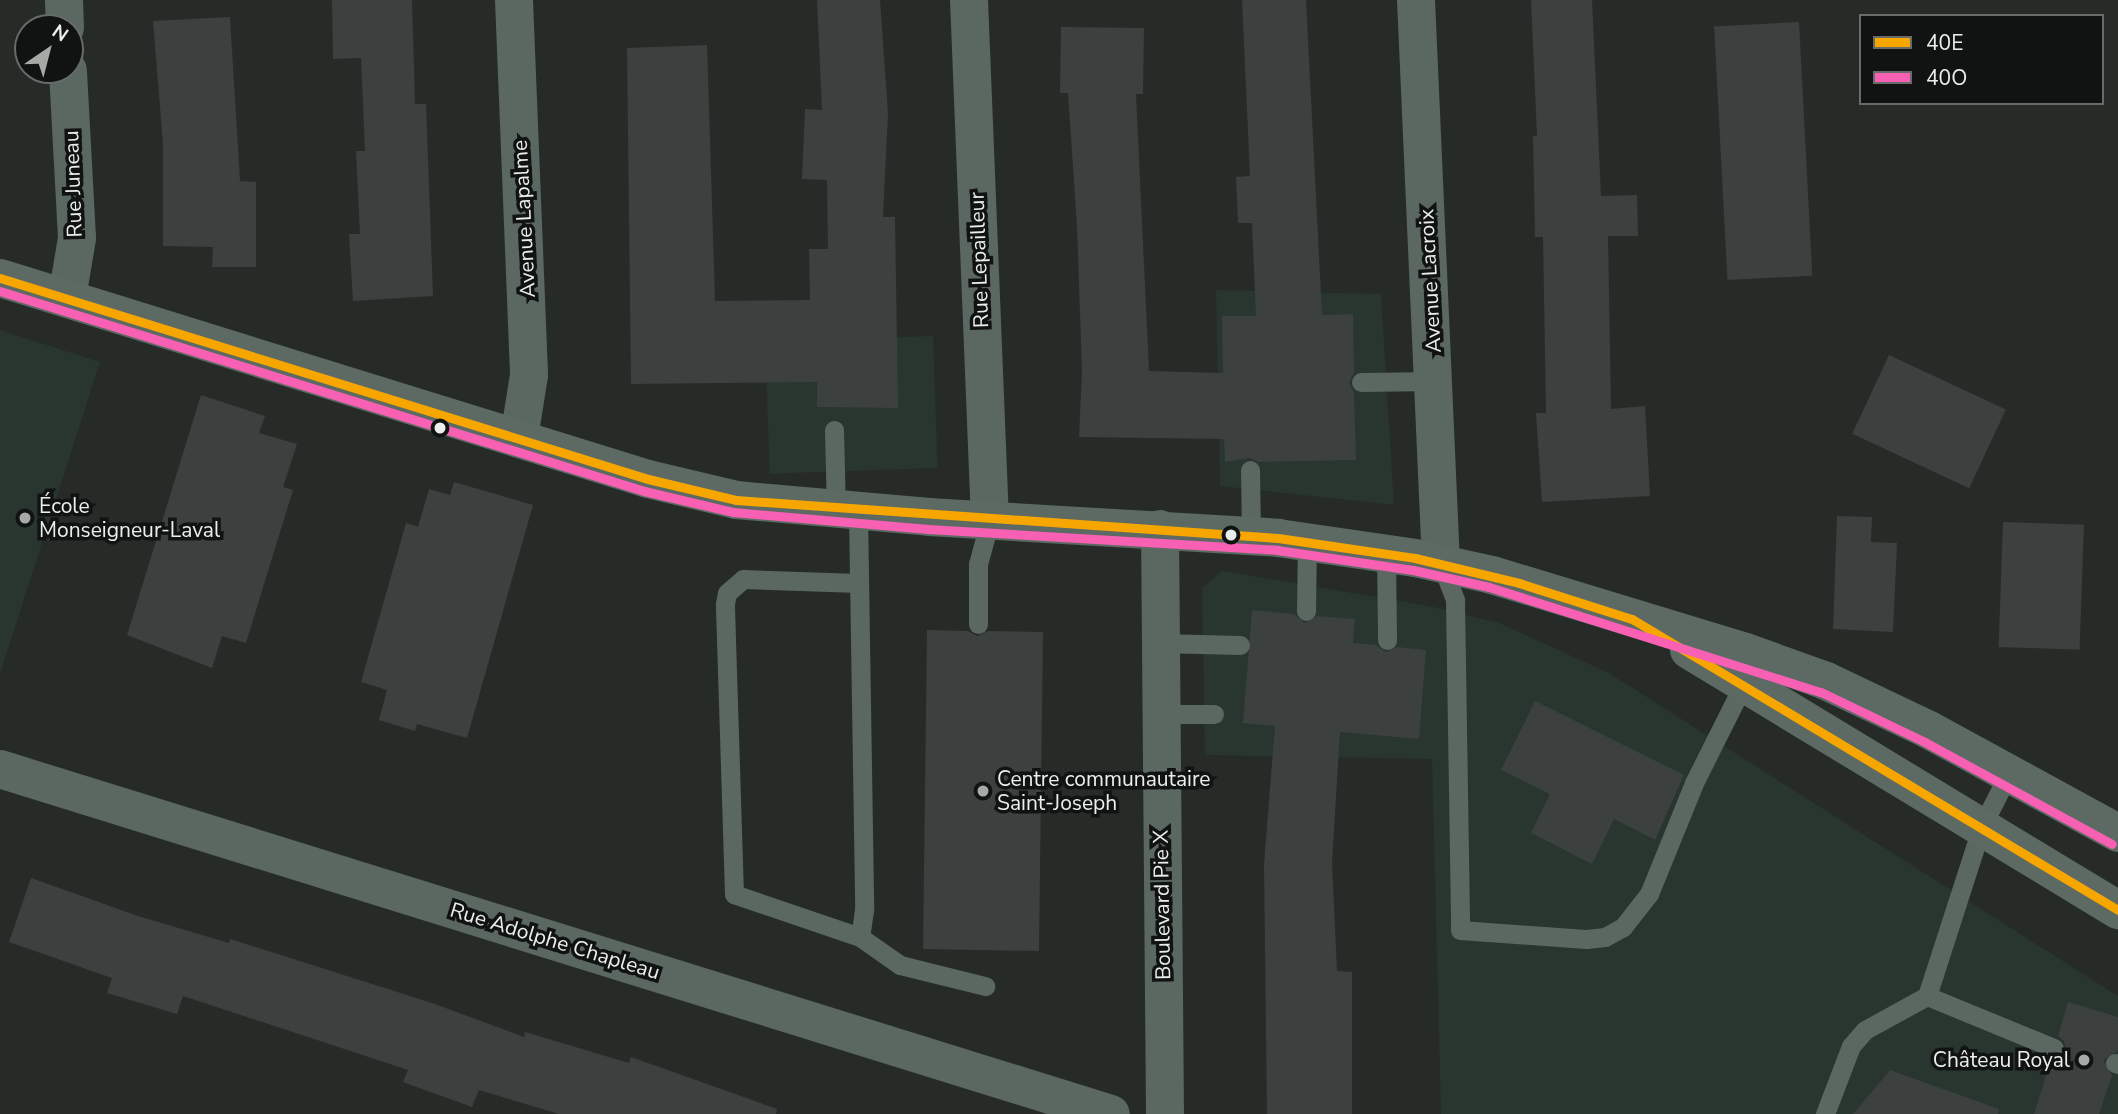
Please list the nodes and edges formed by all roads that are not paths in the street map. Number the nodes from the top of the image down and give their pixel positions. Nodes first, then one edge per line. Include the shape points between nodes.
1 (514, 0) edge
2 (969, 0) edge
3 (1416, 0) edge
4 (69, 84) edge
5 (0, 278) edge
6 (66, 298) junction
7 (1435, 381) junction
8 (1361, 382) dead end
9 (834, 430) dead end
10 (519, 438) junction
11 (1250, 470) dead end
12 (847, 511) junction
13 (990, 520) junction
14 (1160, 529) junction
15 (1251, 536) junction
16 (1307, 541) junction
17 (1386, 553) junction
18 (1441, 563) junction
19 (859, 583) junction
20 (1306, 611) dead end
21 (978, 624) dead end
22 (1387, 640) dead end
23 (1159, 643) junction
24 (1240, 645) dead end
25 (1751, 669) junction
26 (1214, 714) dead end
27 (1160, 715) junction
28 (0, 769) edge
29 (2009, 773) junction
30 (1982, 826) junction
31 (2118, 834) edge
32 (2118, 911) edge
33 (860, 937) junction
34 (985, 986) dead end
35 (1927, 996) junction
36 (2054, 1048) dead end
37 (1111, 1114) edge
38 (1165, 1114) edge
39 (1825, 1114) edge

1 - 10 street, Avenue Lapalme via 529,375
2 - 13 street, Rue Lepailleur
3 - 7 street, Avenue Lacroix
4 - 6 street, Rue Juneau via 77,238
5 - 6 street
6 - 10 street
7 - 8 lane
7 - 18 street, Avenue Lacroix
9 - 12 lane
10 - 12 street via 693,491 747,502
11 - 15 lane
12 - 13 street
12 - 19 lane
13 - 14 street
13 - 21 lane via 978,564
14 - 15 street
14 - 23 street, Boulevard Pie X
15 - 16 street
16 - 17 street
16 - 20 lane
17 - 18 street
17 - 22 lane
18 - 25 street via 1632,619
18 - 25 lane via 1455,600 1460,930 1586,939 1605,937 1623,927 1649,894 1694,783
19 - 33 lane via 864,910
19 - 33 lane via 743,579 727,593 725,604 734,894
23 - 24 lane
23 - 27 street, Boulevard Pie X
25 - 29 street via 1863,697
25 - 30 street
26 - 27 lane
27 - 38 street, Boulevard Pie X
28 - 37 street, Rue Adolphe Chapleau
29 - 30 lane
29 - 31 street
30 - 32 street
30 - 35 lane
33 - 34 lane via 900,965
35 - 36 lane
35 - 39 lane via 1881,1020 1851,1046

